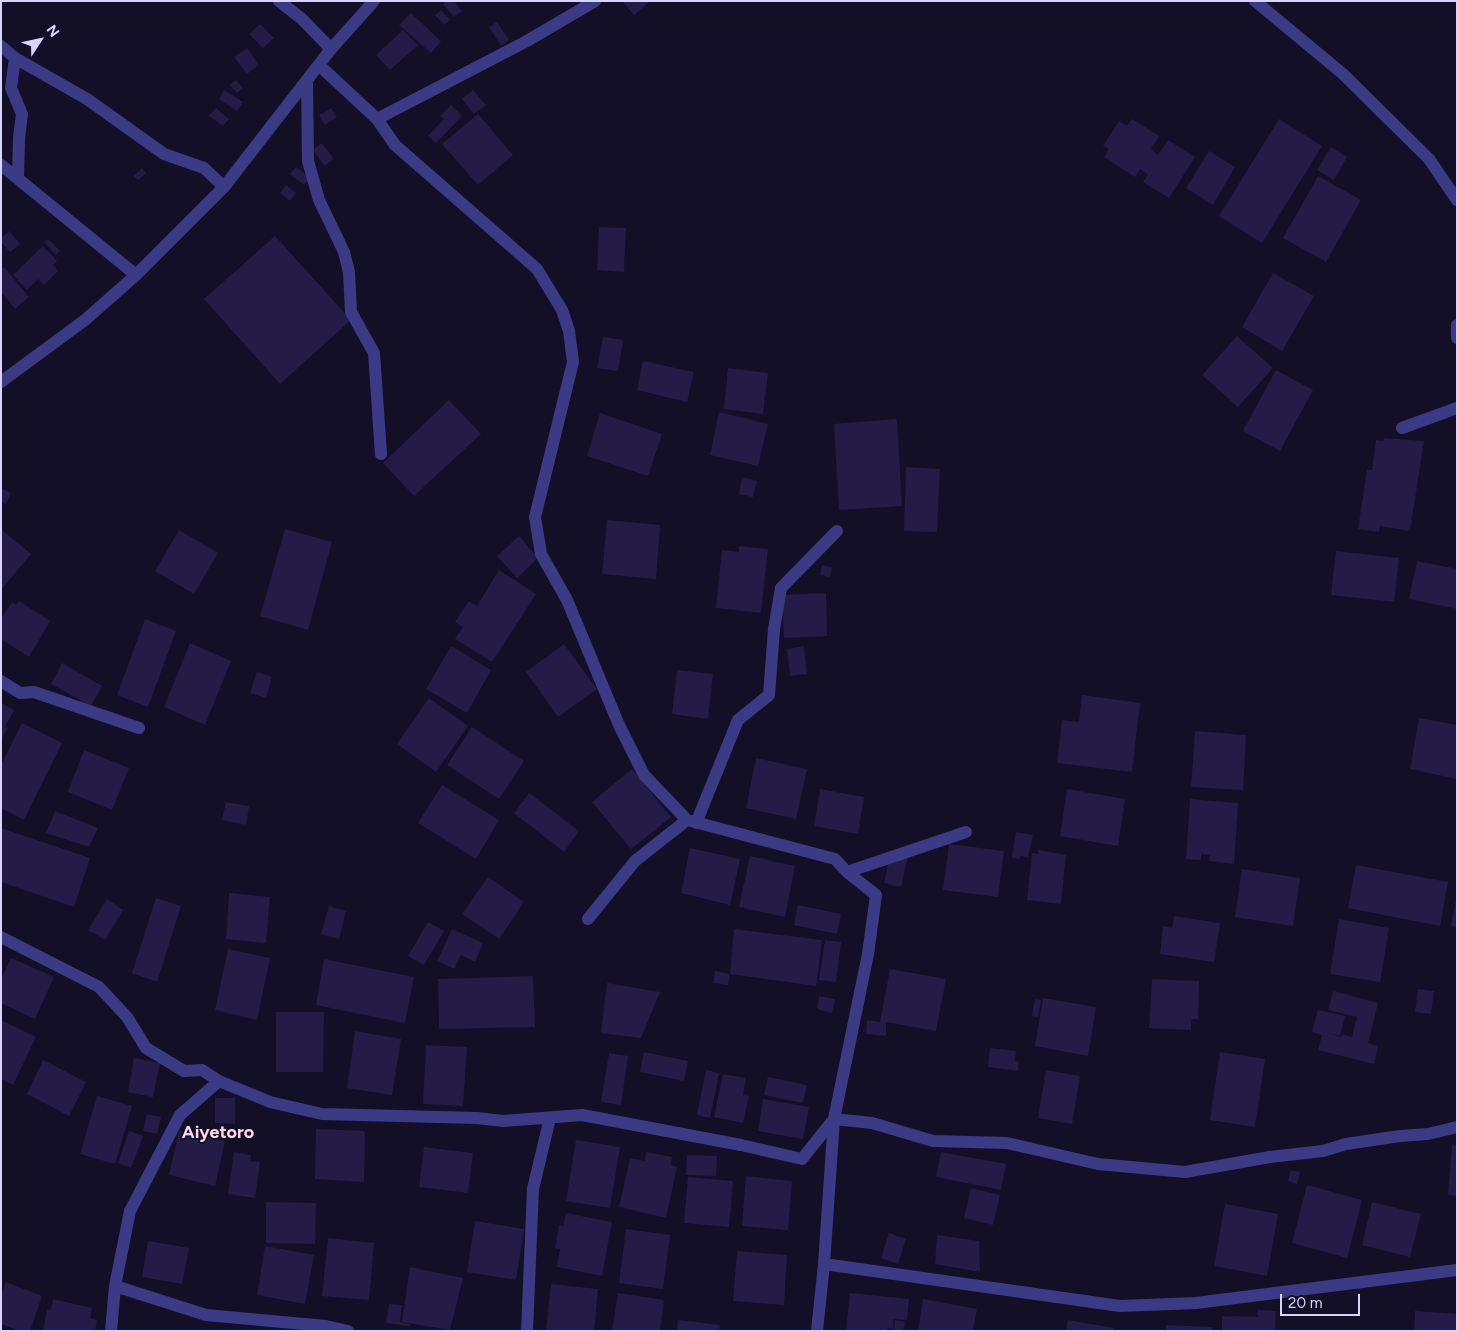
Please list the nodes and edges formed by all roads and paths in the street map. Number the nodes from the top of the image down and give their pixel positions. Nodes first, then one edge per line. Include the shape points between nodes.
1 (279, 1) edge
2 (374, 1) edge
3 (595, 1) edge
4 (1255, 1) edge
5 (1, 46) edge
6 (331, 49) junction
7 (15, 58) junction
8 (320, 66) junction
9 (307, 83) junction
10 (377, 119) junction
11 (1, 165) edge
12 (18, 179) junction
13 (224, 187) junction
14 (1457, 200) edge
15 (136, 275) junction
16 (1457, 325) edge
17 (1457, 338) edge
18 (1, 382) edge
19 (1457, 408) edge
20 (1402, 428) dead end
21 (381, 454) dead end
22 (837, 531) dead end
23 (1, 681) edge
24 (139, 728) dead end
25 (691, 821) junction
26 (966, 832) dead end
27 (847, 872) junction
28 (588, 919) dead end
29 (1, 937) edge
30 (219, 1081) junction
31 (550, 1118) junction
32 (834, 1119) junction
33 (1457, 1127) edge
34 (824, 1264) junction
35 (1457, 1270) edge
36 (115, 1286) junction
37 (111, 1331) edge
38 (348, 1331) edge
39 (527, 1331) edge
40 (817, 1331) edge

1 - 6 street
2 - 6 street
3 - 10 street via 527,41
4 - 14 street via 1350,80 1429,159
5 - 7 street
6 - 8 street
7 - 12 street via 10,88 22,114
7 - 13 street via 87,99 164,154 204,168
8 - 9 street
8 - 10 street
9 - 13 street
9 - 21 street via 308,162 319,200 349,272 351,312 374,353
10 - 25 street via 394,145 537,269 562,310 569,331 573,362 535,517 541,554 567,600 619,725 644,775
11 - 12 street
12 - 15 street
13 - 15 street
15 - 18 street via 85,320
16 - 17 street
19 - 20 street
22 - 25 street via 781,588 769,695 738,720
23 - 24 street via 20,693 34,692
25 - 27 street via 835,858
25 - 28 street via 635,860
26 - 27 street
27 - 32 street via 876,895 868,954
29 - 30 street via 99,987 127,1017 146,1048 184,1071 202,1070
30 - 31 street via 270,1102 322,1114 503,1121
30 - 36 street via 180,1116 141,1188 130,1211
31 - 32 street via 582,1115 802,1159
31 - 39 street via 534,1189
32 - 33 street via 872,1123 933,1142 1007,1143 1098,1164 1185,1172
32 - 34 street
34 - 35 street via 1120,1306 1196,1303
34 - 40 street
36 - 37 street
36 - 38 street via 206,1315 326,1326

